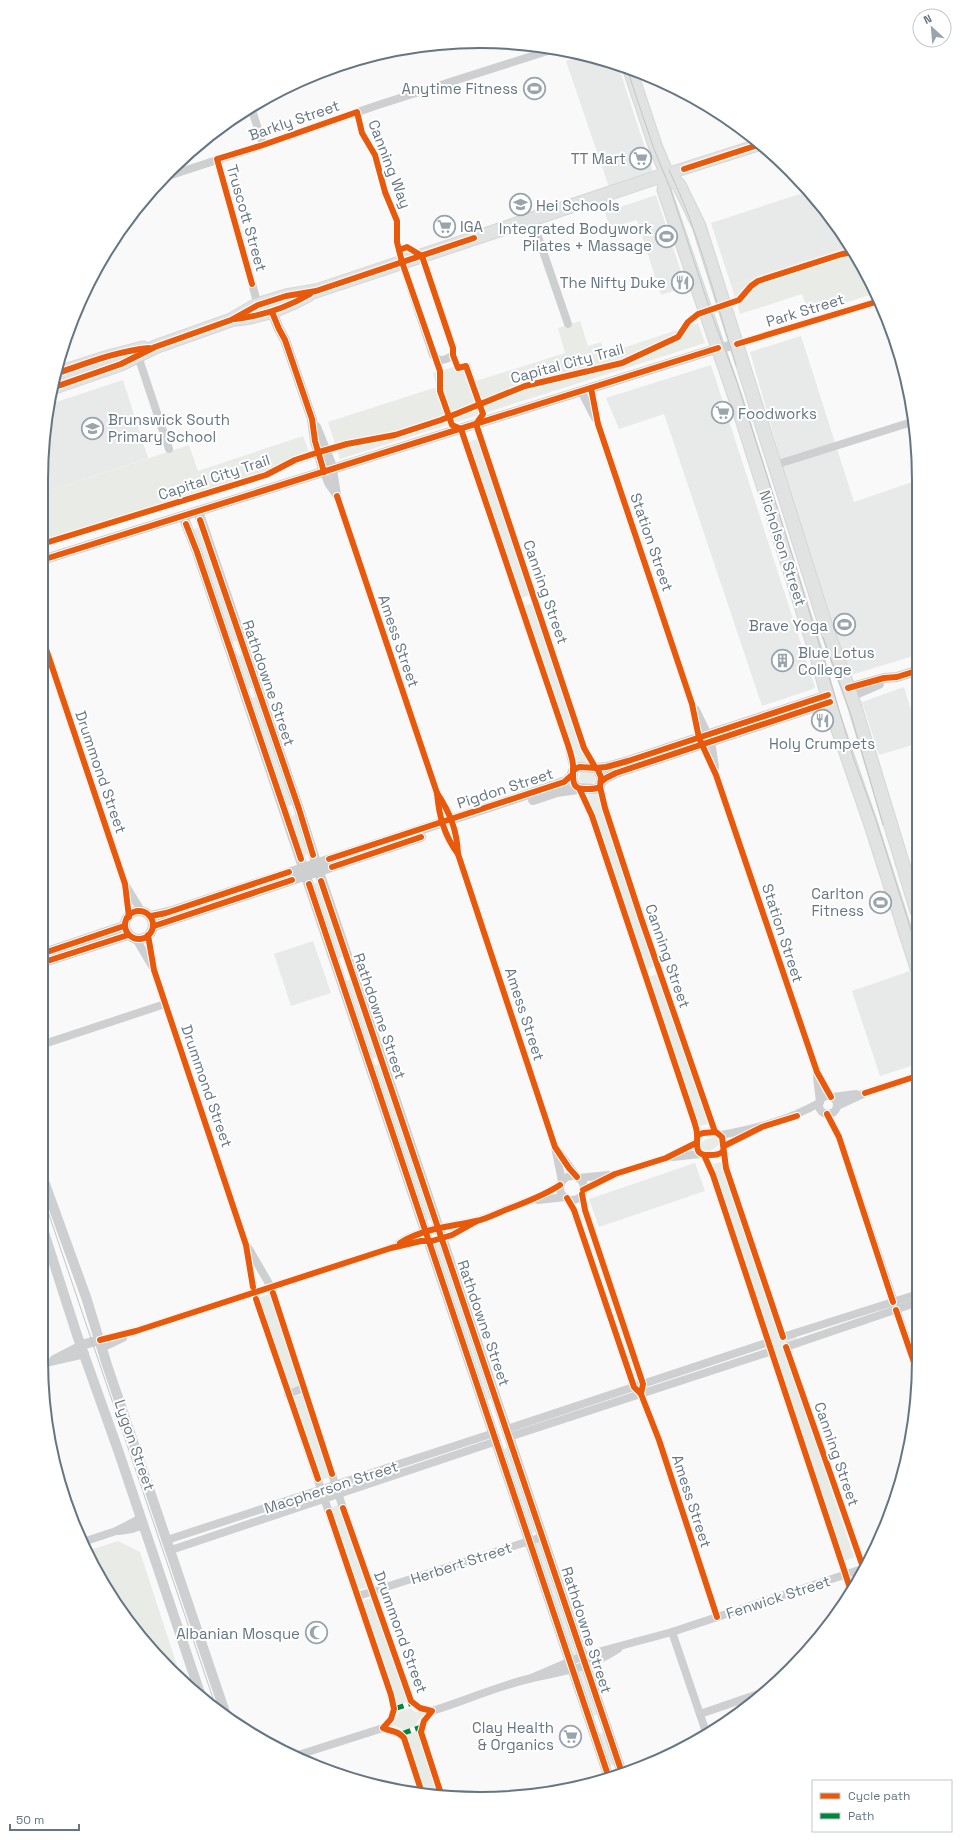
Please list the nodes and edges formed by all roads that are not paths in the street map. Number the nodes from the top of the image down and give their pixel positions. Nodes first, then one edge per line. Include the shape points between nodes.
1 (544, 53) edge
2 (632, 76) edge
3 (252, 113) edge
4 (263, 145) junction
5 (754, 146) edge
6 (216, 159) junction
7 (177, 173) edge
8 (667, 174) junction
9 (532, 219) junction
10 (422, 256) junction
11 (402, 262) junction
12 (873, 303) edge
13 (258, 305) junction
14 (274, 307) junction
15 (231, 320) junction
16 (568, 324) dead end
17 (737, 344) junction
18 (718, 348) junction
19 (136, 353) junction
20 (62, 372) edge
21 (59, 386) edge
22 (586, 390) junction
23 (908, 423) edge
24 (476, 424) junction
25 (461, 429) junction
26 (169, 449) dead end
27 (776, 465) junction
28 (329, 470) junction
29 (198, 511) junction
30 (183, 516) junction
31 (48, 558) edge
32 (808, 569) junction
33 (792, 574) junction
34 (243, 646) junction
35 (230, 651) junction
36 (48, 656) edge
37 (912, 672) edge
38 (850, 692) junction
39 (829, 698) junction
40 (705, 740) junction
41 (595, 767) junction
42 (573, 772) junction
43 (601, 784) junction
44 (579, 789) junction
45 (437, 793) junction
46 (299, 808) junction
47 (285, 813) junction
48 (453, 822) junction
49 (443, 826) junction
50 (458, 854) junction
51 (317, 868) junction
52 (305, 871) junction
53 (125, 884) junction
54 (912, 895) edge
55 (146, 914) junction
56 (912, 917) edge
57 (902, 920) junction
58 (154, 926) junction
59 (129, 929) junction
60 (148, 935) junction
61 (912, 952) edge
62 (48, 957) edge
63 (154, 970) junction
64 (165, 1004) junction
65 (48, 1043) edge
66 (817, 1072) junction
67 (912, 1078) edge
68 (865, 1093) junction
69 (831, 1097) junction
70 (820, 1102) junction
71 (837, 1108) junction
72 (825, 1114) junction
73 (797, 1116) junction
74 (762, 1127) junction
75 (718, 1133) junction
76 (839, 1137) junction
77 (697, 1140) junction
78 (555, 1146) junction
79 (723, 1149) junction
80 (702, 1155) junction
81 (666, 1158) junction
82 (615, 1174) junction
83 (578, 1178) junction
84 (561, 1183) junction
85 (48, 1192) edge
86 (583, 1192) junction
87 (566, 1198) junction
88 (532, 1201) junction
89 (477, 1221) junction
90 (438, 1227) junction
91 (426, 1230) junction
92 (442, 1238) junction
93 (594, 1239) junction
94 (429, 1242) junction
95 (585, 1242) junction
96 (48, 1244) edge
97 (246, 1245) junction
98 (391, 1248) junction
99 (271, 1287) junction
100 (254, 1292) junction
101 (912, 1297) edge
102 (912, 1303) edge
103 (895, 1306) junction
104 (622, 1324) junction
105 (840, 1324) junction
106 (614, 1327) junction
107 (800, 1332) junction
108 (803, 1341) junction
109 (769, 1342) junction
110 (101, 1344) junction
111 (83, 1349) junction
112 (772, 1351) junction
113 (912, 1356) edge
114 (48, 1362) edge
115 (707, 1363) junction
116 (709, 1371) junction
117 (643, 1384) junction
118 (634, 1387) junction
119 (304, 1388) junction
120 (288, 1394) junction
121 (641, 1394) junction
122 (497, 1400) junction
123 (484, 1404) junction
124 (508, 1433) junction
125 (495, 1437) junction
126 (336, 1486) junction
127 (322, 1490) junction
128 (339, 1494) junction
129 (325, 1499) junction
130 (159, 1516) junction
131 (242, 1516) junction
132 (143, 1522) junction
133 (245, 1526) junction
134 (542, 1536) junction
135 (88, 1540) edge
136 (167, 1540) junction
137 (530, 1540) junction
138 (151, 1545) junction
139 (171, 1550) junction
140 (154, 1556) junction
141 (861, 1562) edge
142 (856, 1572) edge
143 (846, 1575) junction
144 (849, 1584) edge
145 (372, 1592) junction
146 (358, 1596) junction
147 (717, 1617) junction
148 (672, 1632) junction
149 (584, 1661) junction
150 (572, 1665) junction
151 (198, 1688) edge
152 (751, 1696) edge
153 (224, 1708) edge
154 (432, 1712) junction
155 (700, 1714) junction
156 (383, 1728) junction
157 (705, 1728) edge
158 (303, 1753) edge
159 (620, 1769) edge
160 (607, 1772) edge
161 (420, 1787) edge
162 (440, 1790) edge

1 - 4 street, Barkly Street via 378,105
2 - 8 main road, Nicholson Street
3 - 4 street
4 - 6 street, Barkly Street
5 - 8 main road
6 - 7 street, Barkly Street
6 - 13 street, Truscott Street
8 - 9 main road
8 - 17 main road, Nicholson Street via 679,185 699,226
8 - 18 main road, Nicholson Street via 664,190
9 - 10 main road
9 - 16 street
10 - 11 main road
10 - 11 street via 453,348 453,355 447,359 436,359 434,355
11 - 14 main road via 316,291 286,296
12 - 17 street, Park Street
13 - 14 main road
13 - 15 main road
14 - 15 main road via 258,316
14 - 28 street, Amess Street via 279,329 313,424 319,432
15 - 19 main road
17 - 18 street, Park Street
17 - 27 main road, Nicholson Street
18 - 22 street, Park Street
18 - 33 main road, Nicholson Street
19 - 20 main road
19 - 21 main road via 121,364
19 - 26 street
22 - 24 street, Park Street
22 - 40 street, Station Street
23 - 27 street
24 - 25 street, Park Street
24 - 41 street, Canning Street via 584,748
25 - 28 street, Park Street
25 - 42 street, Canning Street via 568,745
27 - 32 main road, Nicholson Street
28 - 29 street, Park Street
28 - 45 street, Amess Street via 328,483 337,496
29 - 30 street, Park Street
29 - 34 street, Rathdowne Street
30 - 31 street, Park Street
30 - 35 street, Rathdowne Street
32 - 33 main road
32 - 38 main road, Nicholson Street
33 - 39 main road, Nicholson Street
34 - 35 street
34 - 46 street, Rathdowne Street
35 - 47 street, Rathdowne Street
36 - 53 street, Drummond Street
37 - 38 street via 884,678
38 - 39 main road
38 - 54 main road, Nicholson Street
39 - 40 street
39 - 57 main road, Nicholson Street
40 - 41 street via 612,766
40 - 43 street via 616,773
40 - 66 street, Station Street
41 - 42 street via 578,767
41 - 43 street via 600,771
42 - 44 street via 573,782
42 - 48 street, Pigdon Street via 566,781
43 - 44 street via 595,789
43 - 75 street, Canning Street via 605,808
44 - 48 street, Pigdon Street via 547,795
44 - 77 street, Canning Street via 597,830
45 - 48 street, Amess Street
45 - 49 street, Amess Street
46 - 47 street
46 - 51 street, Rathdowne Street
47 - 52 street, Rathdowne Street
48 - 49 street, Pigdon Street
48 - 50 street, Amess Street
49 - 50 street, Amess Street via 449,842
49 - 51 street, Pigdon Street
50 - 78 street, Amess Street
51 - 52 street, Pigdon Street
51 - 90 street, Rathdowne Street
52 - 55 street, Pigdon Street via 166,913
52 - 58 street, Pigdon Street
52 - 91 street, Rathdowne Street
53 - 55 street, Drummond Street
53 - 59 street, Drummond Street
55 - 58 street
55 - 59 street, Pigdon Street via 137,913
56 - 57 main road
57 - 61 main road, Nicholson Street
58 - 60 street
59 - 60 street
59 - 62 street
59 - 63 street, Drummond Street
60 - 63 street, Drummond Street
63 - 64 street, Drummond Street
64 - 65 street
64 - 97 street, Drummond Street
66 - 69 street, Station Street
66 - 70 street, Station Street
67 - 68 street
68 - 69 street
68 - 71 street
69 - 70 street via 824,1097
69 - 71 street via 836,1101
70 - 72 street via 820,1109
70 - 73 street
71 - 72 street via 832,1114
71 - 76 street
72 - 73 street
72 - 76 street
73 - 74 street
74 - 75 street
74 - 79 street
75 - 77 street via 702,1133
75 - 79 street
76 - 103 street
77 - 80 street
77 - 81 street
78 - 83 street, Amess Street
78 - 84 street, Amess Street
79 - 80 street via 718,1155
79 - 107 street via 726,1168 784,1337
80 - 81 street
80 - 109 street, Canning Street via 713,1175
81 - 82 street
82 - 83 street
82 - 86 street
83 - 84 street via 568,1176
83 - 86 street via 583,1183
84 - 87 street via 561,1192
84 - 88 street
85 - 110 street, Lygon Street
86 - 87 street via 575,1199
86 - 93 street via 585,1210
87 - 88 street
87 - 95 street, Amess Street via 574,1210
88 - 89 street
89 - 90 street
89 - 92 street
90 - 91 street
90 - 92 street, Rathdowne Street
91 - 94 street, Rathdowne Street
91 - 98 street
92 - 94 street
92 - 122 street, Rathdowne Street
93 - 95 street
93 - 104 street
94 - 98 street via 421,1241
94 - 123 street, Rathdowne Street
95 - 106 street, Amess Street
96 - 111 street, Lygon Street
97 - 99 street, Drummond Street
97 - 100 street, Drummond Street
98 - 99 street
99 - 100 street
99 - 119 street, Drummond Street
100 - 110 street
100 - 120 street, Drummond Street
101 - 103 street
102 - 103 street
103 - 105 street
103 - 113 street
104 - 106 street
104 - 117 street
105 - 107 street
105 - 108 street
106 - 118 street, Amess Street
107 - 108 street
108 - 141 street, Canning Street via 786,1347
109 - 112 street, Canning Street
109 - 115 street
110 - 111 street
110 - 130 street, Lygon Street
111 - 114 street
111 - 132 street, Lygon Street
112 - 116 street
112 - 143 street, Canning Street
115 - 116 street
115 - 117 street
116 - 121 street
117 - 118 street
117 - 121 street
118 - 121 street, Amess Street
118 - 124 street
119 - 120 street
119 - 126 street, Drummond Street
120 - 127 street, Drummond Street
121 - 124 street
121 - 147 street, Amess Street
122 - 123 street
122 - 124 street, Rathdowne Street
123 - 125 street, Rathdowne Street
124 - 125 street
124 - 134 street, Rathdowne Street
125 - 126 street, Macpherson Street
125 - 128 street, Macpherson Street
125 - 137 street, Rathdowne Street
126 - 127 street, Macpherson Street
126 - 128 street, Drummond Street
127 - 129 street, Drummond Street
127 - 131 street, Macpherson Street
128 - 129 street, Macpherson Street
128 - 145 street, Drummond Street
129 - 133 street, Macpherson Street
129 - 146 street, Drummond Street
130 - 132 street
130 - 136 street, Lygon Street
131 - 133 street
131 - 136 street, Macpherson Street
132 - 135 street
132 - 138 street, Lygon Street
133 - 139 street, Macpherson Street
134 - 137 street, Herbert Street
134 - 149 street, Rathdowne Street
136 - 138 street
136 - 139 street, Lygon Street
137 - 145 street, Herbert Street
137 - 150 street, Rathdowne Street
138 - 140 street, Lygon Street
139 - 140 street
139 - 153 street, Lygon Street
140 - 151 street, Lygon Street
142 - 143 street, Fenwick Street
143 - 144 street, Canning Street
143 - 147 street, Fenwick Street
145 - 146 street, Herbert Street
145 - 154 street, Drummond Street via 411,1701 420,1708
146 - 156 street, Drummond Street via 394,1707 391,1719
147 - 148 street, Fenwick Street
148 - 149 street, Fenwick Street
148 - 155 street
149 - 150 street, Fenwick Street
149 - 159 street, Rathdowne Street
150 - 154 street, Fenwick Street
150 - 160 street, Rathdowne Street
152 - 155 street
154 - 162 street, Drummond Street via 424,1721 421,1732
155 - 157 street
156 - 158 street
156 - 161 street via 394,1730 404,1738

